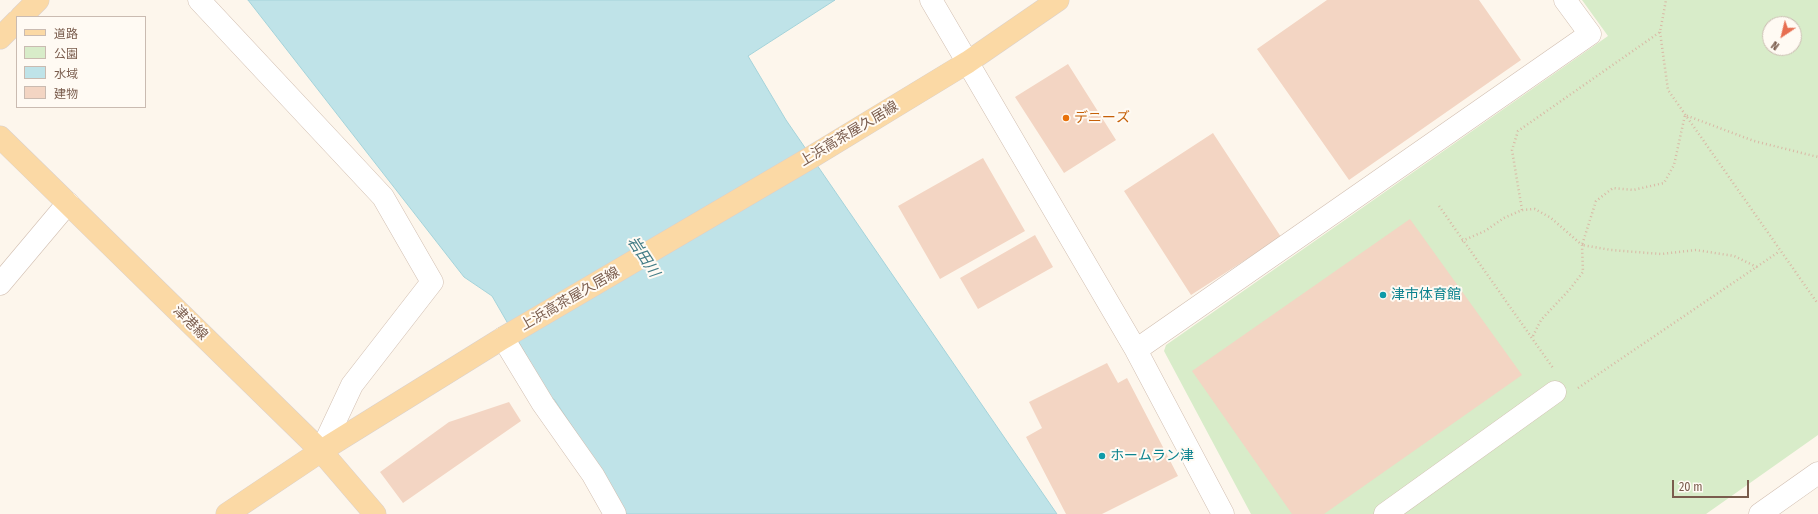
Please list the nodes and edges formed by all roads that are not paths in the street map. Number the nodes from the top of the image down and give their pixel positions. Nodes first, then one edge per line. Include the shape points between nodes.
1 (38, 0) edge
2 (199, 0) edge
3 (931, 0) edge
4 (1058, 0) edge
5 (1565, 0) edge
6 (22, 16) edge
7 (16, 22) edge
8 (0, 38) edge
9 (968, 62) junction
10 (0, 137) edge
11 (68, 203) junction
12 (0, 284) edge
13 (505, 337) junction
14 (1136, 350) junction
15 (1555, 392) road end
16 (320, 451) junction
17 (1818, 472) edge
18 (227, 514) edge
19 (375, 514) edge
20 (615, 514) edge
21 (1223, 514) edge
22 (1385, 514) edge
23 (1760, 514) edge

1 - 6 main road
2 - 16 street via 383,197 432,282 352,385
3 - 9 street
4 - 9 main road, 上浜高茶屋久居線
5 - 14 street via 1590,34
7 - 8 main road
9 - 13 main road, 上浜高茶屋久居線
9 - 14 street
10 - 11 main road, 津港線
11 - 12 street
11 - 16 main road, 津港線
13 - 16 main road, 上浜高茶屋久居線
13 - 20 street via 543,404 593,475
14 - 21 street
15 - 22 street
16 - 18 main road, 上浜高茶屋久居線
16 - 19 main road, 津港線
17 - 23 street

